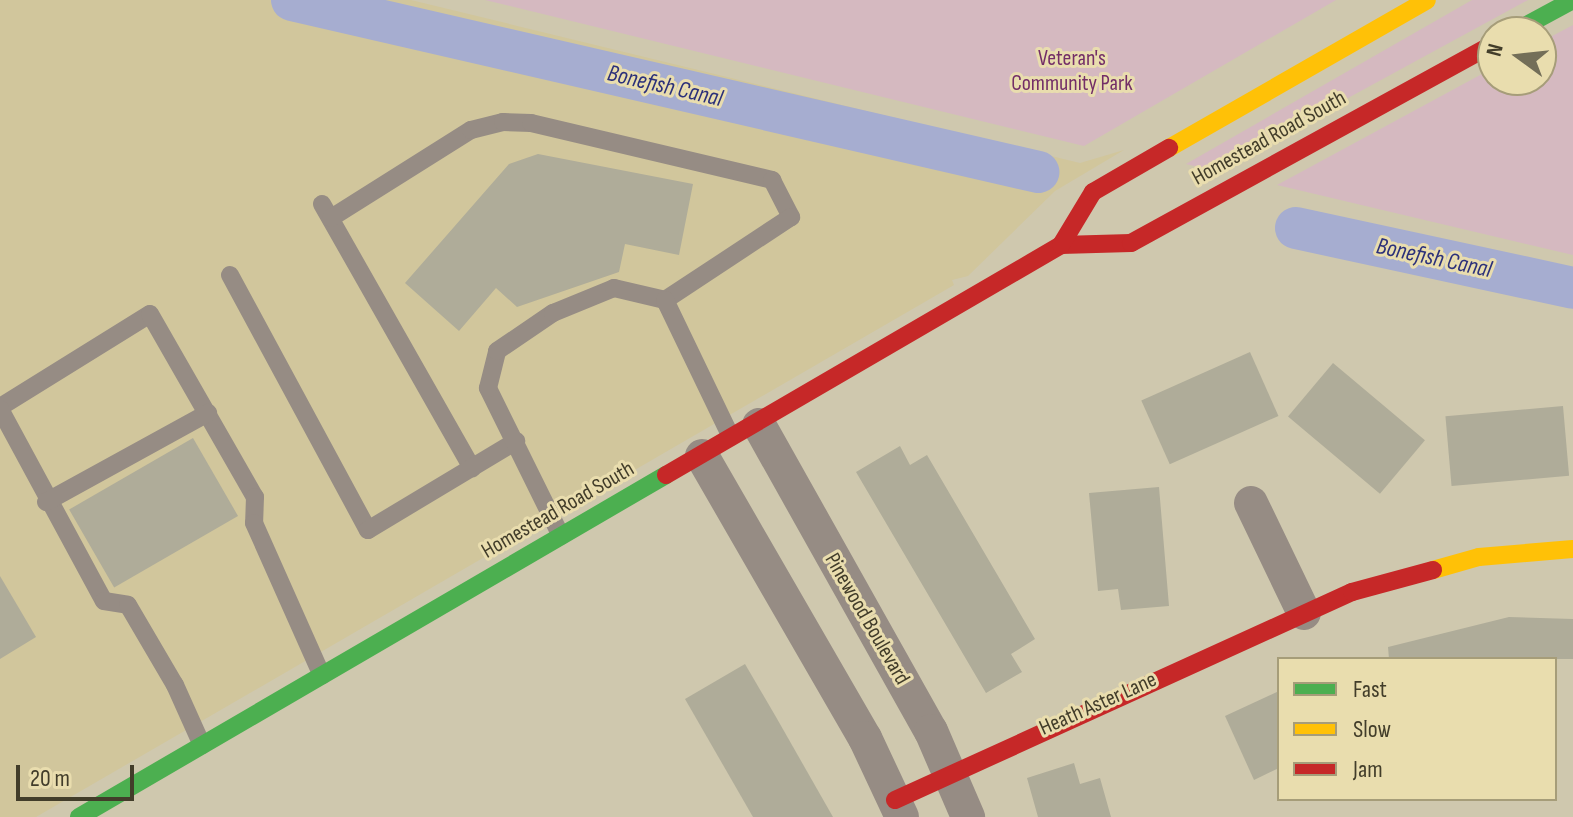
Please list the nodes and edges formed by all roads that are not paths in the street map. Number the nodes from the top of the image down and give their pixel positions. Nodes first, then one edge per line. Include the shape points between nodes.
1 (1427, 0) edge
2 (1573, 0) edge
3 (1544, 16) edge
4 (1477, 53) edge
5 (1061, 245) junction
6 (230, 275) dead end
7 (665, 300) junction
8 (0, 408) edge
9 (208, 413) junction
10 (746, 432) junction
11 (516, 441) junction
12 (702, 456) junction
13 (472, 468) junction
14 (46, 502) junction
15 (1251, 503) dead end
16 (561, 536) junction
17 (1573, 549) edge
18 (1304, 613) junction
19 (322, 676) junction
20 (202, 745) junction
21 (949, 771) junction
22 (898, 808) edge
23 (79, 817) edge
24 (968, 817) edge

1 - 5 main road, Homestead Road South via 1093,192
2 - 3 main road
4 - 5 main road, Homestead Road South via 1131,243
5 - 10 main road, Homestead Road South
6 - 13 lane via 368,530
7 - 10 lane
7 - 11 lane via 614,288 553,313 497,351 488,388
7 - 13 lane via 791,217 772,180 531,123 503,122 471,130 326,211
8 - 9 lane via 150,314
8 - 14 lane
9 - 14 lane
9 - 19 lane via 255,497 254,523
10 - 12 main road, Homestead Road South
10 - 21 street, Pinewood Boulevard
11 - 13 lane
11 - 16 lane
12 - 16 main road, Homestead Road South
12 - 22 street via 829,673
14 - 20 lane via 104,601 128,605 175,685
15 - 18 street
16 - 19 main road, Homestead Road South
17 - 18 main road, Heath Aster Lane via 1479,557 1352,592
18 - 21 main road, Heath Aster Lane
19 - 20 main road, Homestead Road South
20 - 23 main road, Homestead Road South
21 - 22 main road, Heath Aster Lane
21 - 24 street, Pinewood Boulevard

